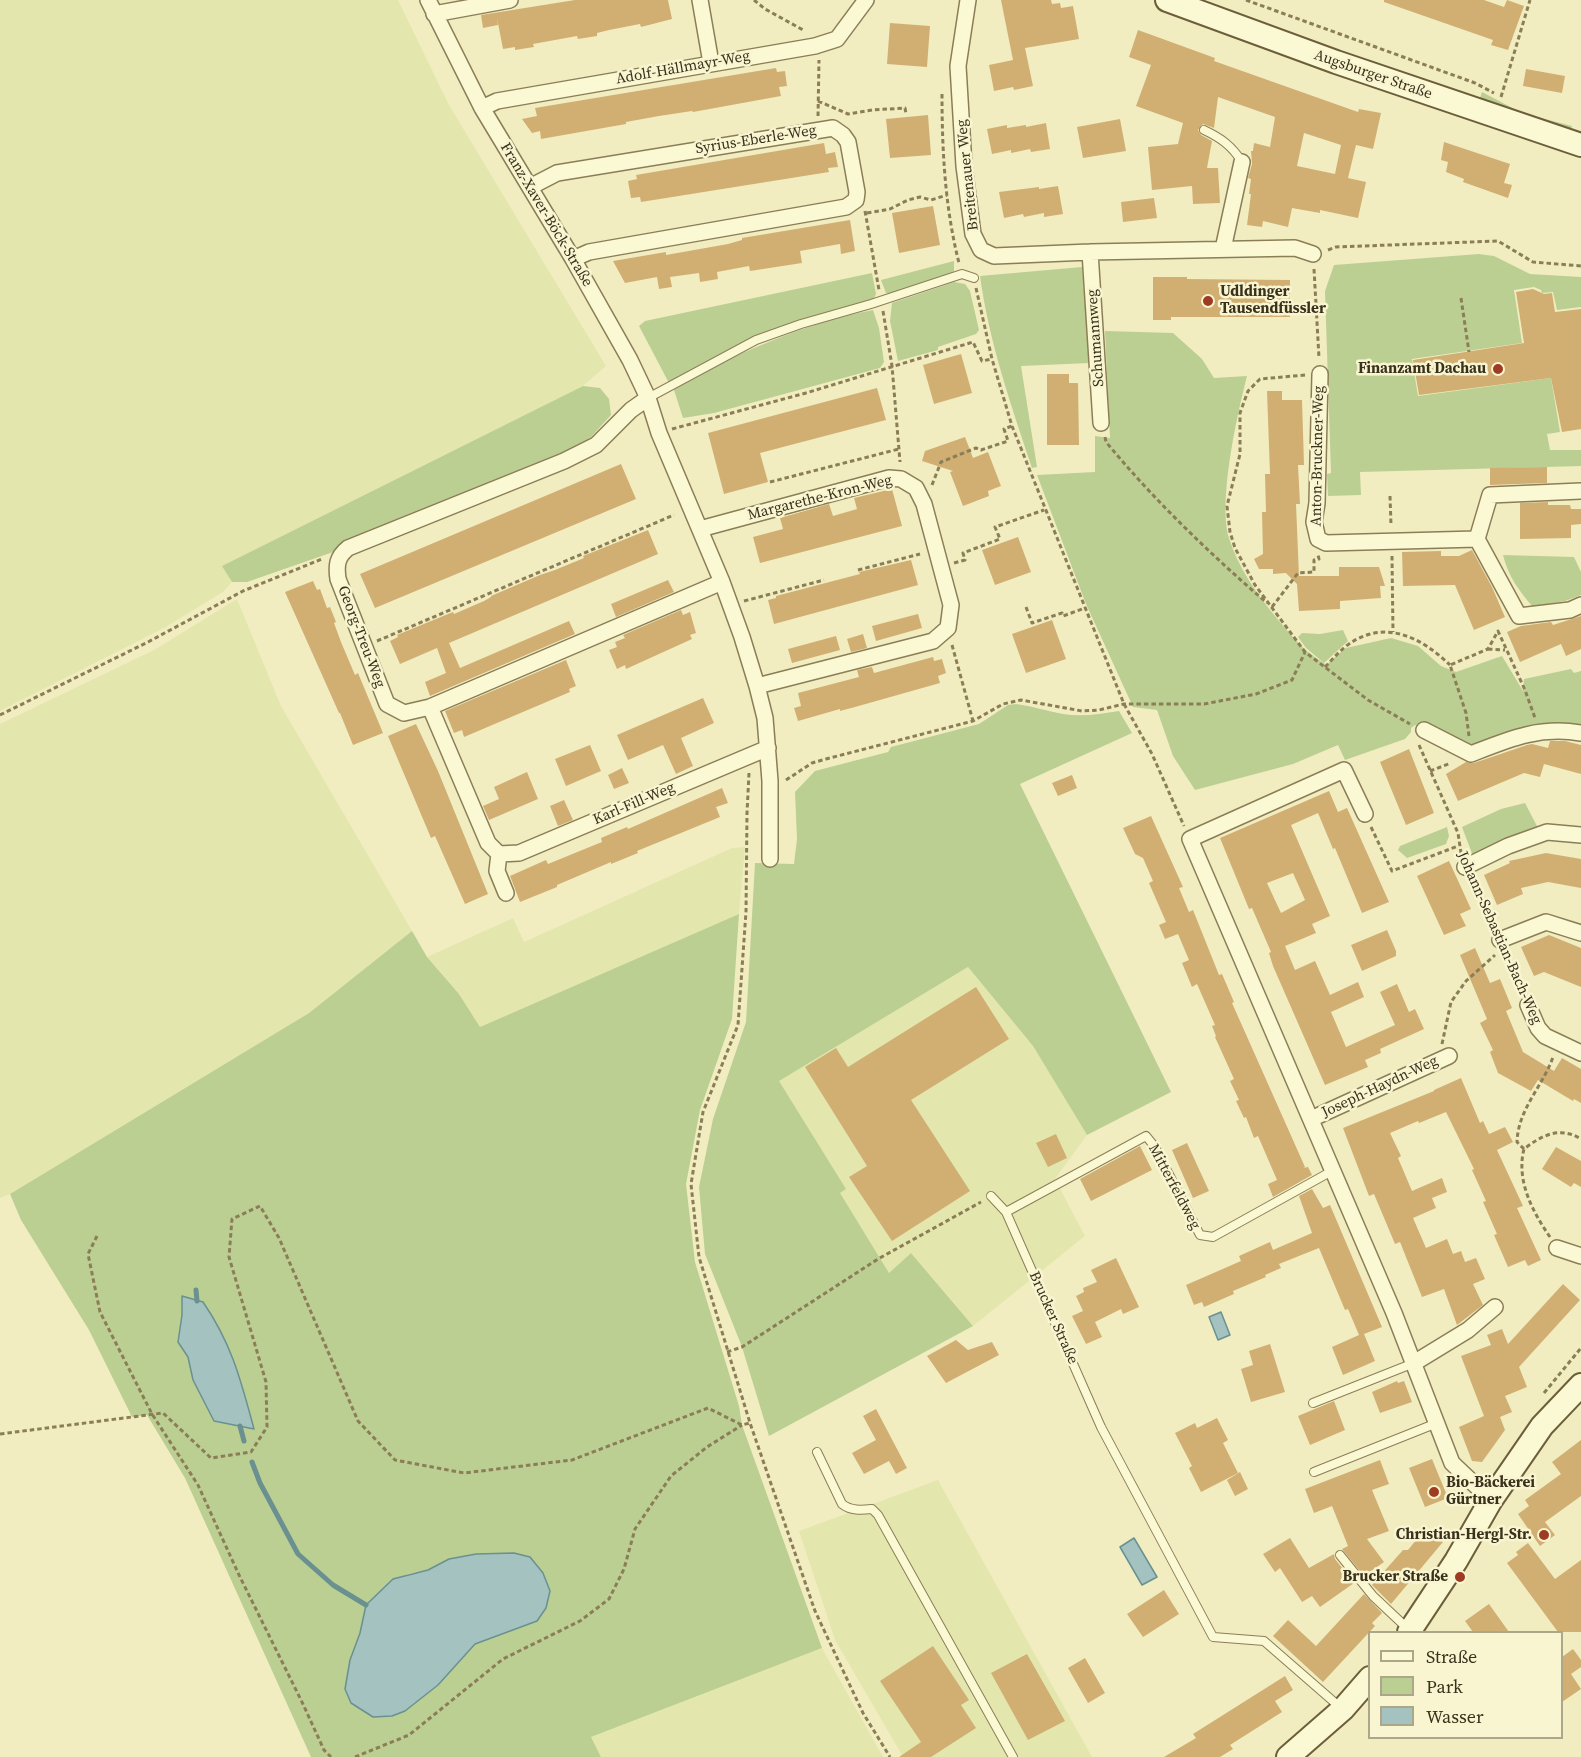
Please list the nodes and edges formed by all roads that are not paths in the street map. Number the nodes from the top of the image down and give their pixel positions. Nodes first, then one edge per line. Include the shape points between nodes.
1 (510, 0) edge
2 (700, 0) edge
3 (866, 0) edge
4 (968, 0) edge
5 (1167, 0) edge
6 (431, 7) edge
7 (711, 63) junction
8 (482, 108) junction
9 (1204, 130) dead end
10 (1581, 145) edge
11 (1242, 162) joint
12 (530, 187) junction
13 (1223, 249) junction
14 (1090, 252) junction
15 (1313, 254) road end
16 (573, 259) junction
17 (974, 278) road end
18 (1320, 374) road end
19 (648, 398) junction
20 (1101, 423) road end
21 (1581, 491) edge
22 (700, 529) junction
23 (1477, 539) junction
24 (722, 582) junction
25 (1581, 605) edge
26 (757, 686) junction
27 (430, 707) junction
28 (1419, 729) road end
29 (1581, 733) edge
30 (768, 748) junction
31 (1365, 814) road end
32 (1581, 835) edge
33 (499, 854) junction
34 (770, 859) dead end
35 (1465, 867) road end
36 (506, 893) dead end
37 (1581, 933) edge
38 (1501, 944) road end
39 (1528, 1005) road end
40 (1445, 1051) road end
41 (1581, 1053) edge
42 (1311, 1119) junction
43 (1332, 1171) junction
44 (991, 1196) road end
45 (1006, 1212) junction
46 (1557, 1248) road end
47 (1581, 1256) edge
48 (1495, 1306) dead end
49 (1414, 1363) junction
50 (1581, 1385) edge
51 (1313, 1403) dead end
52 (1437, 1423) junction
53 (817, 1452) dead end
54 (1314, 1472) dead end
55 (1491, 1500) junction
56 (1340, 1556) dead end
57 (1409, 1631) edge
58 (1411, 1631) edge
59 (1368, 1680) edge
60 (1342, 1709) junction
61 (1013, 1757) edge
62 (1288, 1757) edge

1 - 6 street
2 - 7 street
3 - 7 street, Adolf-Hällmayr-Weg via 837,39
4 - 14 street, Breitenauer Weg via 958,66 973,234 981,250 994,256
5 - 10 main road, Augsburger Straße
6 - 8 street, Franz-Xaver-Böck-Straße
7 - 8 street, Adolf-Hällmayr-Weg via 497,101
8 - 12 street, Franz-Xaver-Böck-Straße
9 - 11 lane via 1231,146
11 - 13 street
12 - 16 street, Franz-Xaver-Böck-Straße
12 - 16 street, Syrius-Eberle-Weg via 558,173 817,130 832,128 843,135 857,192 856,200 846,207 589,252
13 - 14 street, Breitenauer Weg
13 - 15 street, Breitenauer Weg via 1295,248
14 - 20 street, Schumannweg
16 - 19 street, Franz-Xaver-Böck-Straße
17 - 19 lane via 962,274 756,340
18 - 23 street, Anton-Bruckner-Weg via 1314,522 1318,539 1326,543
19 - 22 street, Franz-Xaver-Böck-Straße
19 - 27 street, Georg-Treu-Weg via 596,445 575,456 348,548 340,555 336,566 339,579 387,704 404,713
21 - 23 street via 1490,495
22 - 24 street, Franz-Xaver-Böck-Straße
22 - 26 street, Margarethe-Kron-Weg via 889,478 901,479 921,497 951,605 948,628 933,641
23 - 25 street via 1519,616 1570,610
24 - 26 street, Franz-Xaver-Böck-Straße
24 - 27 street, Georg-Treu-Weg
26 - 30 street, Franz-Xaver-Böck-Straße
27 - 33 street via 488,843
28 - 29 street via 1471,754 1540,731
30 - 33 street, Karl-Fill-Weg via 519,853
30 - 34 street, Franz-Xaver-Böck-Straße
31 - 42 street via 1344,770 1190,839
32 - 35 street via 1547,832
33 - 36 street via 497,871
37 - 38 street via 1546,922
39 - 41 street, Johann-Sebastian-Bach-Weg via 1545,1036
40 - 42 street, Joseph-Haydn-Weg
42 - 43 street
43 - 45 lane, Mitterfeldweg via 1213,1237 1200,1235 1146,1136
43 - 49 street
44 - 45 lane
45 - 60 lane, Brucker Straße via 1101,1428 1213,1637 1264,1641
46 - 47 street
48 - 49 street via 1468,1330
49 - 51 lane
49 - 52 street
50 - 55 main road via 1542,1426
52 - 54 lane
52 - 55 street via 1452,1463
53 - 61 lane via 842,1504 847,1508 872,1509 878,1515
55 - 58 main road
56 - 57 lane
59 - 60 main road
60 - 62 main road

